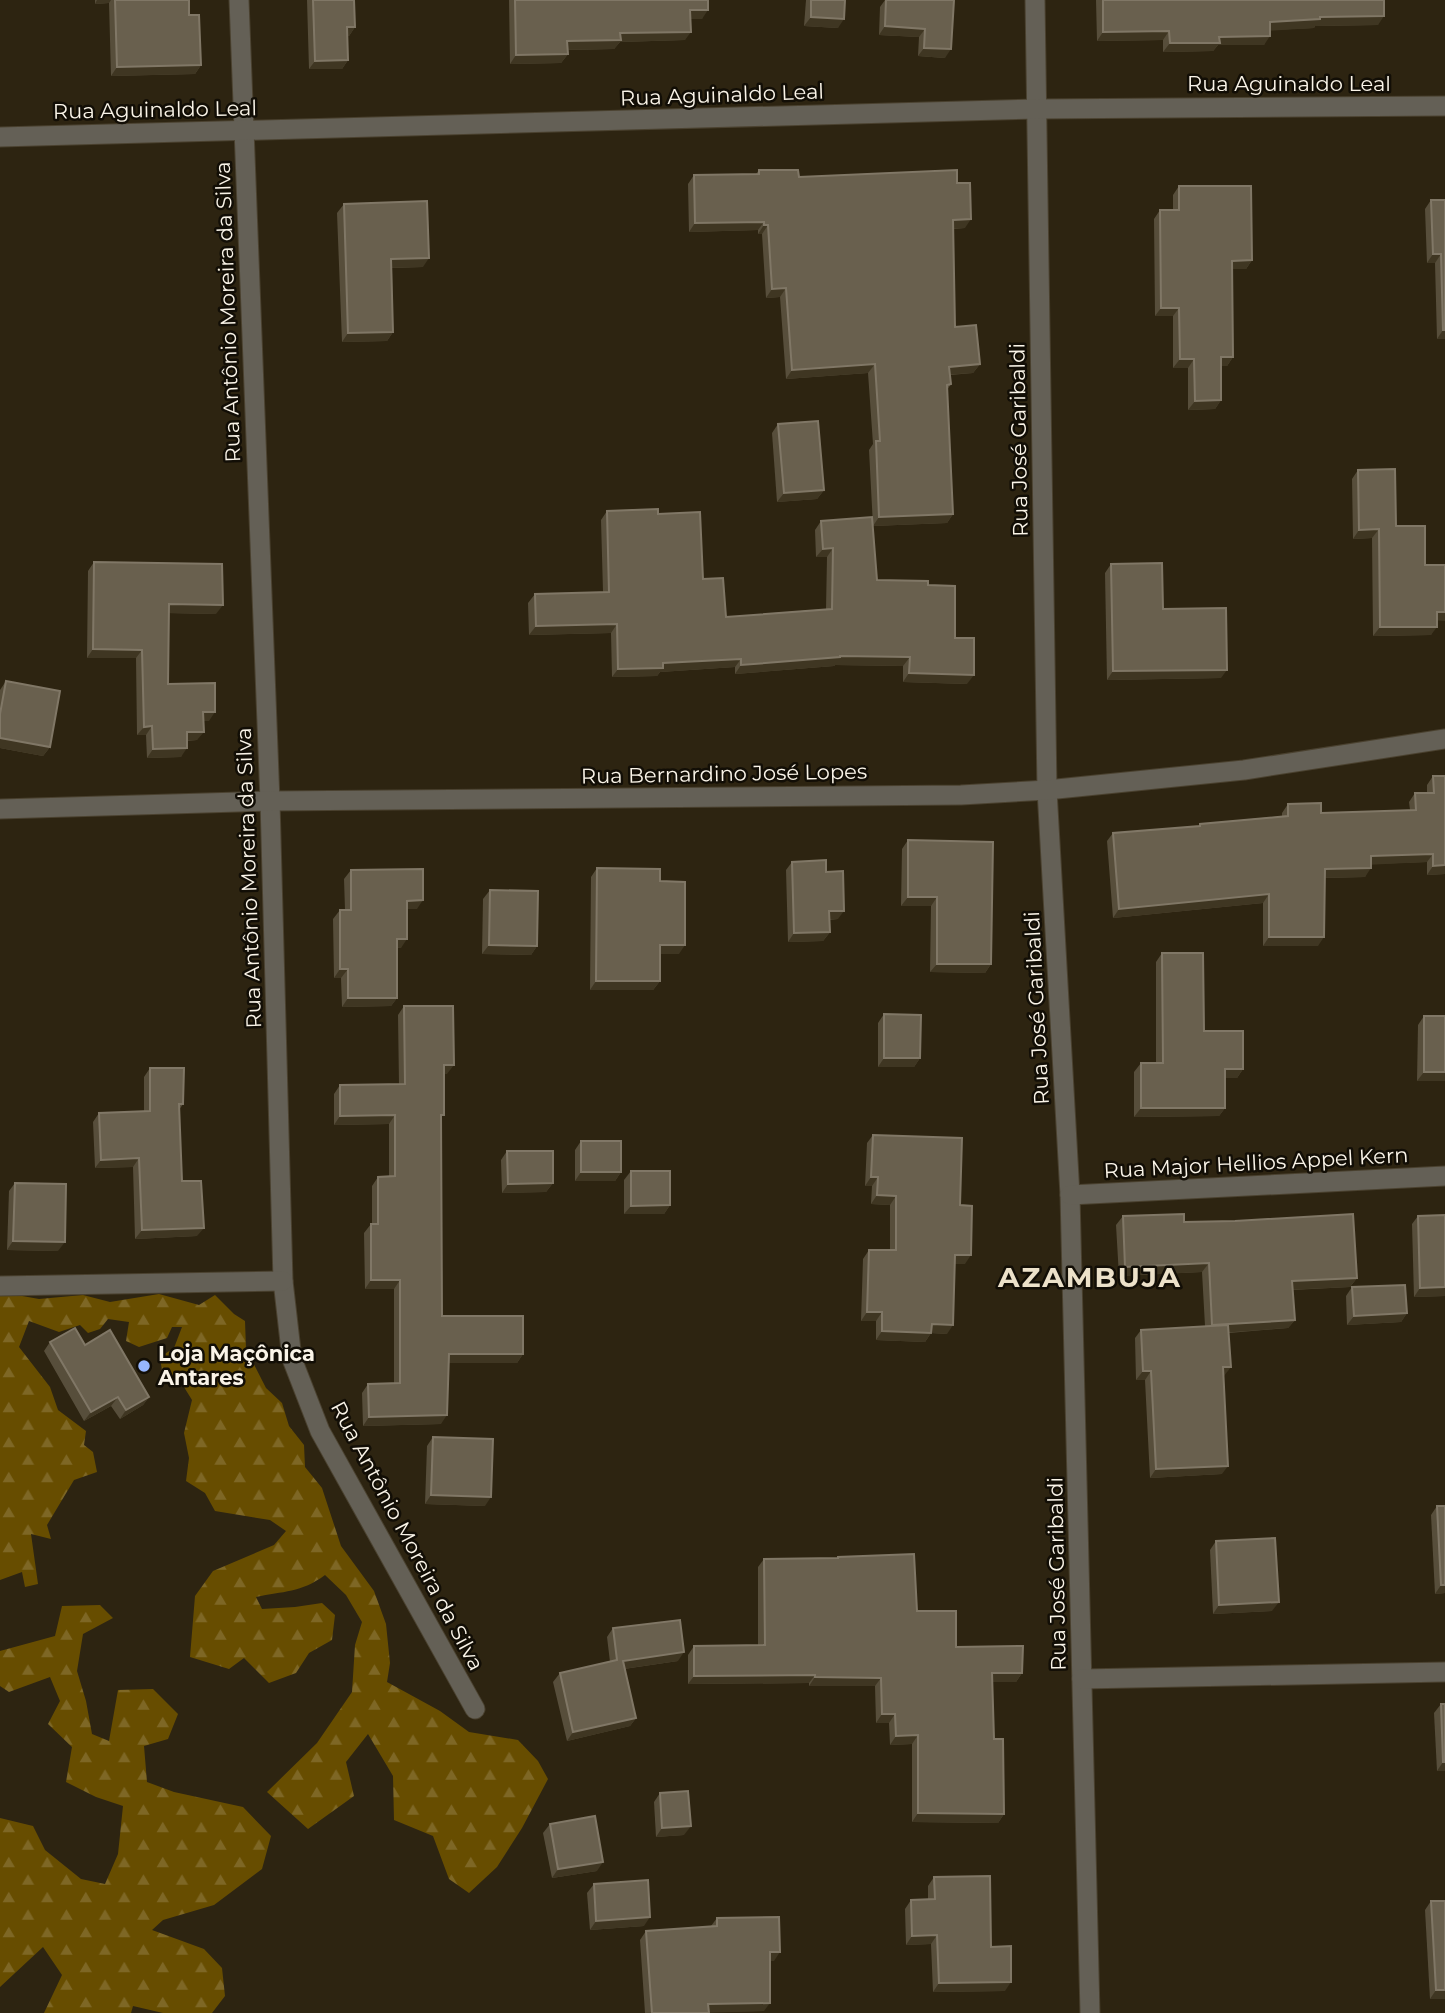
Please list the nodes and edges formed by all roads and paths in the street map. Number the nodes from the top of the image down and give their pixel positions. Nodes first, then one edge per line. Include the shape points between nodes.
1 (239, 0) edge
2 (1035, 0) edge
3 (1445, 106) edge
4 (1037, 108) junction
5 (243, 131) junction
6 (0, 136) edge
7 (1445, 739) edge
8 (1047, 790) junction
9 (270, 801) junction
10 (0, 809) edge
11 (1445, 1176) edge
12 (1070, 1195) junction
13 (283, 1281) junction
14 (0, 1286) edge
15 (1445, 1672) edge
16 (1082, 1679) junction
17 (475, 1709) dead end
18 (1090, 2013) edge

1 - 5 street, Rua Antônio Moreira da Silva
2 - 4 street, Rua José Garibaldi
3 - 4 street, Rua Aguinaldo Leal
4 - 5 street, Rua Aguinaldo Leal
4 - 8 street, Rua José Garibaldi
5 - 6 street, Rua Aguinaldo Leal
5 - 9 street, Rua Antônio Moreira da Silva
7 - 8 street, Rua Bernardino José Lopes via 1244,769
8 - 9 street, Rua Bernardino José Lopes
8 - 12 street, Rua José Garibaldi
9 - 10 street, Rua Bernardino José Lopes
9 - 13 street, Rua Antônio Moreira da Silva
11 - 12 street, Rua Major Hellios Appel Kern
12 - 16 street, Rua José Garibaldi
13 - 14 street
13 - 17 street, Rua Antônio Moreira da Silva via 292,1359 320,1431
15 - 16 street
16 - 18 street, Rua José Garibaldi

